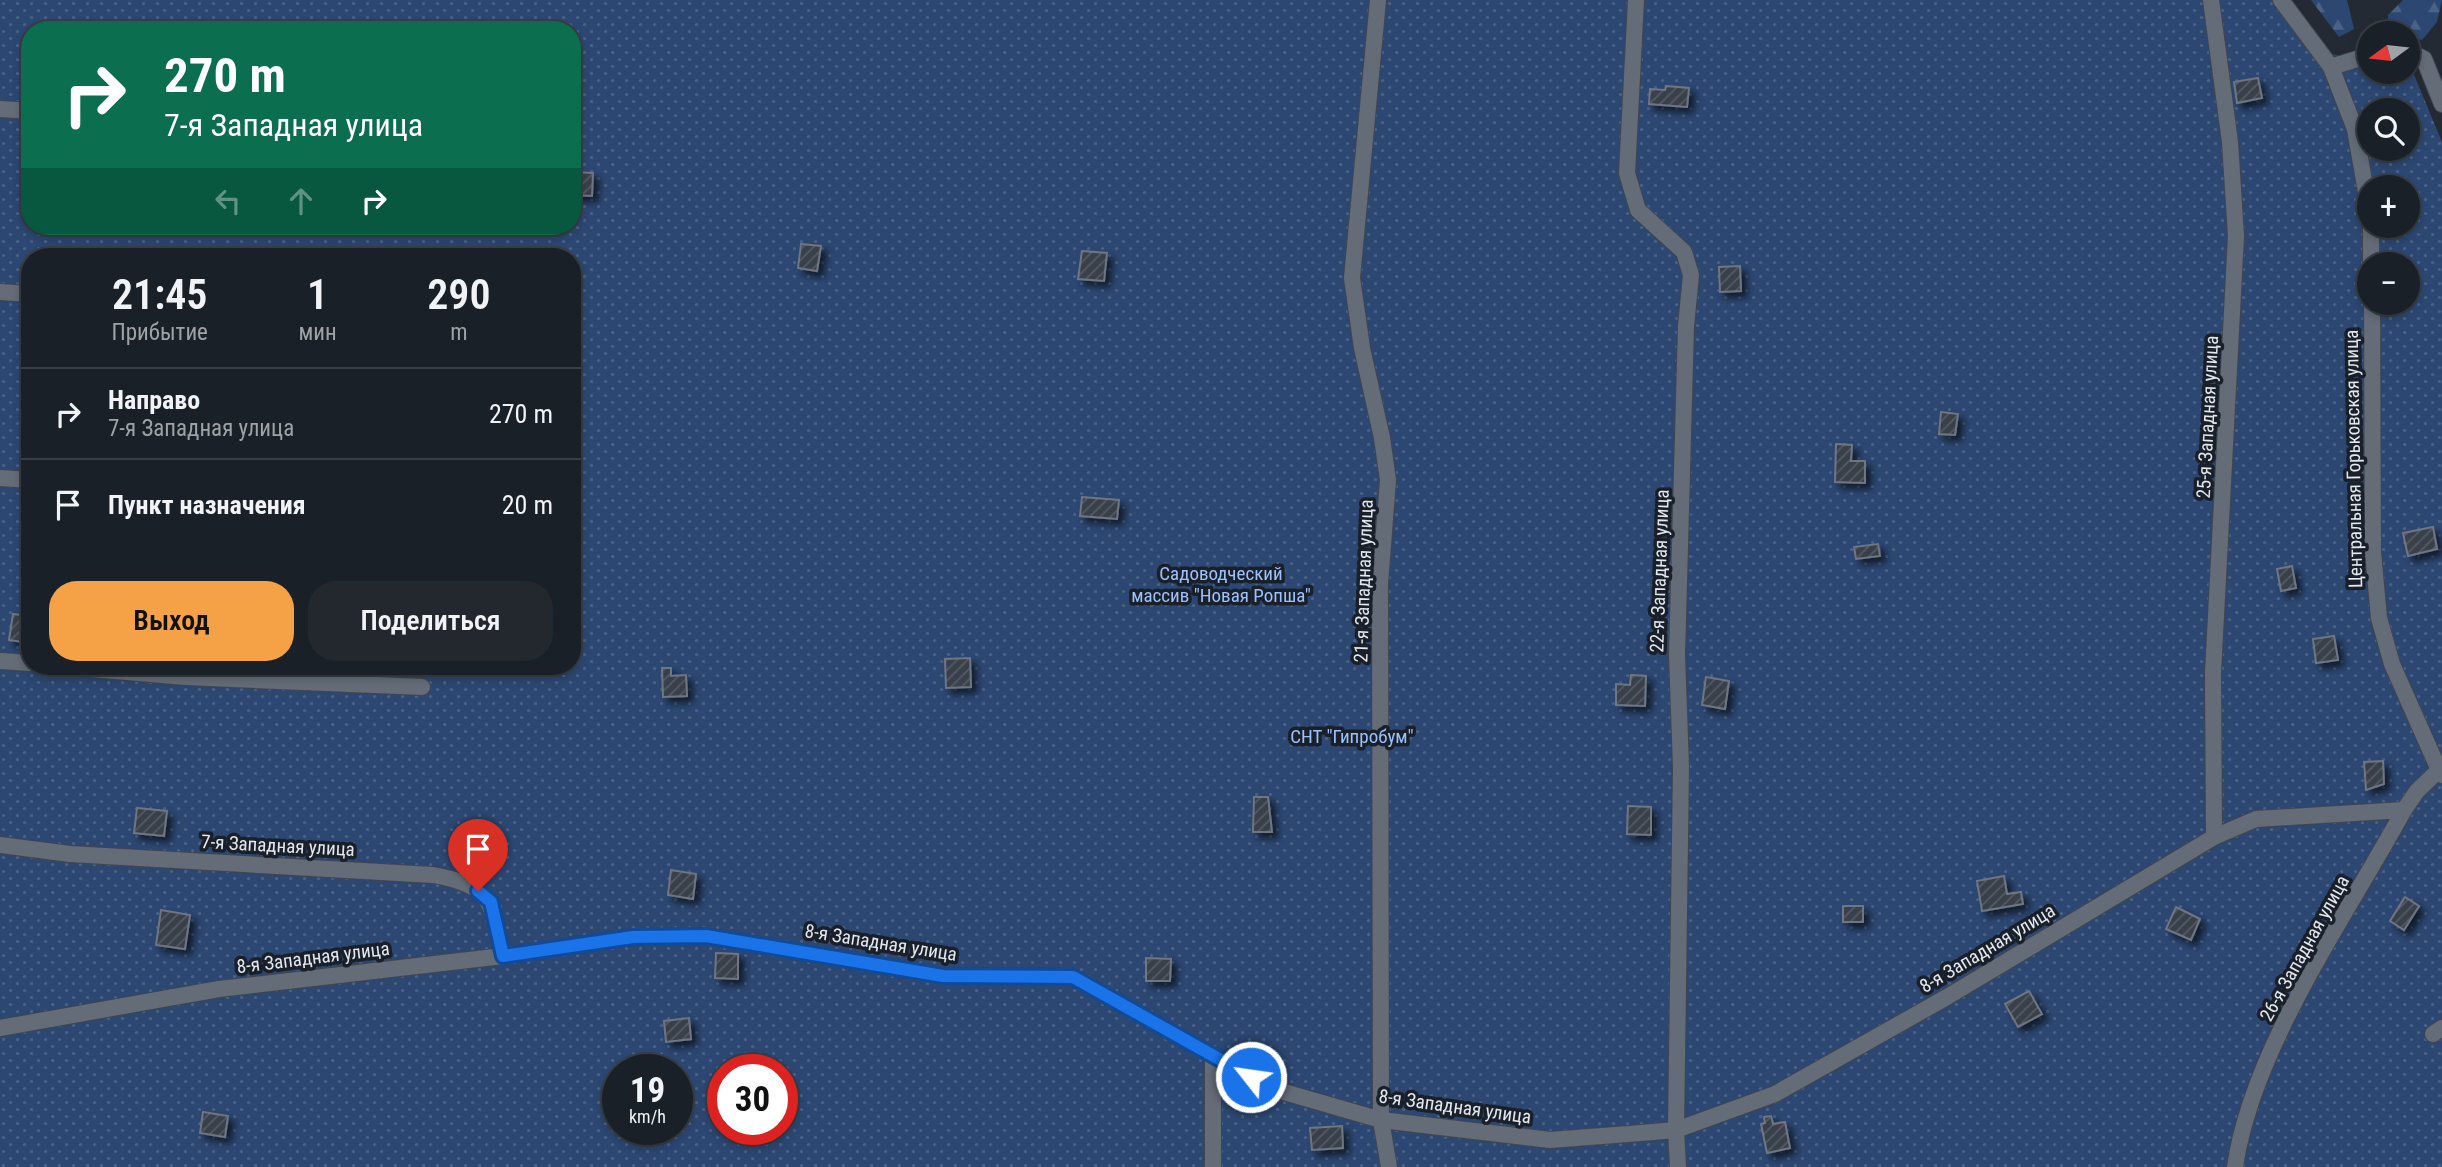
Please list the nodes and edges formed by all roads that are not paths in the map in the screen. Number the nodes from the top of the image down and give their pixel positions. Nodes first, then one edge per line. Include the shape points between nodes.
1 (1377, 0) edge
2 (1636, 0) edge
3 (2211, 0) edge
4 (2281, 0) edge
5 (2420, 56) edge
6 (2357, 59) edge
7 (2331, 67) junction
8 (2442, 104) edge
9 (0, 109) edge
10 (21, 110) edge
11 (2363, 175) edge
12 (0, 292) edge
13 (21, 293) edge
14 (2372, 315) edge
15 (0, 478) edge
16 (21, 479) edge
17 (0, 661) edge
18 (21, 662) edge
19 (163, 675) edge
20 (422, 687) dead end
21 (2439, 763) edge
22 (2404, 810) junction
23 (2214, 837) junction
24 (0, 845) edge
25 (503, 956) junction
26 (0, 1028) edge
27 (1213, 1055) junction
28 (1381, 1120) junction
29 (1676, 1130) junction
30 (1213, 1167) edge
31 (1389, 1167) edge
32 (1678, 1167) edge
33 (2235, 1167) edge

1 - 28 street, 21-я Западная улица via 1352,278 1388,480 1380,584
2 - 29 street, 22-я Западная улица via 1627,173 1638,210 1684,252 1691,275 1677,655 1681,767
3 - 23 street, 25-я Западная улица via 2230,142 2236,236 2213,673
4 - 7 street
5 - 8 street
6 - 7 street
7 - 11 street via 2355,129
9 - 10 street
12 - 13 street
14 - 21 street, Центральная Горьковская улица via 2373,552 2379,618 2392,664
15 - 16 street
17 - 18 street
19 - 20 street
21 - 22 street, 26-я Западная улица
22 - 23 street, 8-я Западная улица via 2256,819
22 - 33 street, 26-я Западная улица via 2310,974 2268,1059 2237,1148
23 - 29 street, 8-я Западная улица via 1775,1094
24 - 25 street, 7-я Западная улица via 466,881 491,902
25 - 26 street, 8-я Западная улица via 219,989
25 - 27 street, 8-я Западная улица via 633,937 706,936 943,976 1073,977
27 - 28 street, 8-я Западная улица via 1270,1088
27 - 30 street
28 - 29 street, 8-я Западная улица via 1550,1140
28 - 31 street, 21-я Западная улица
29 - 32 street, 22-я Западная улица

